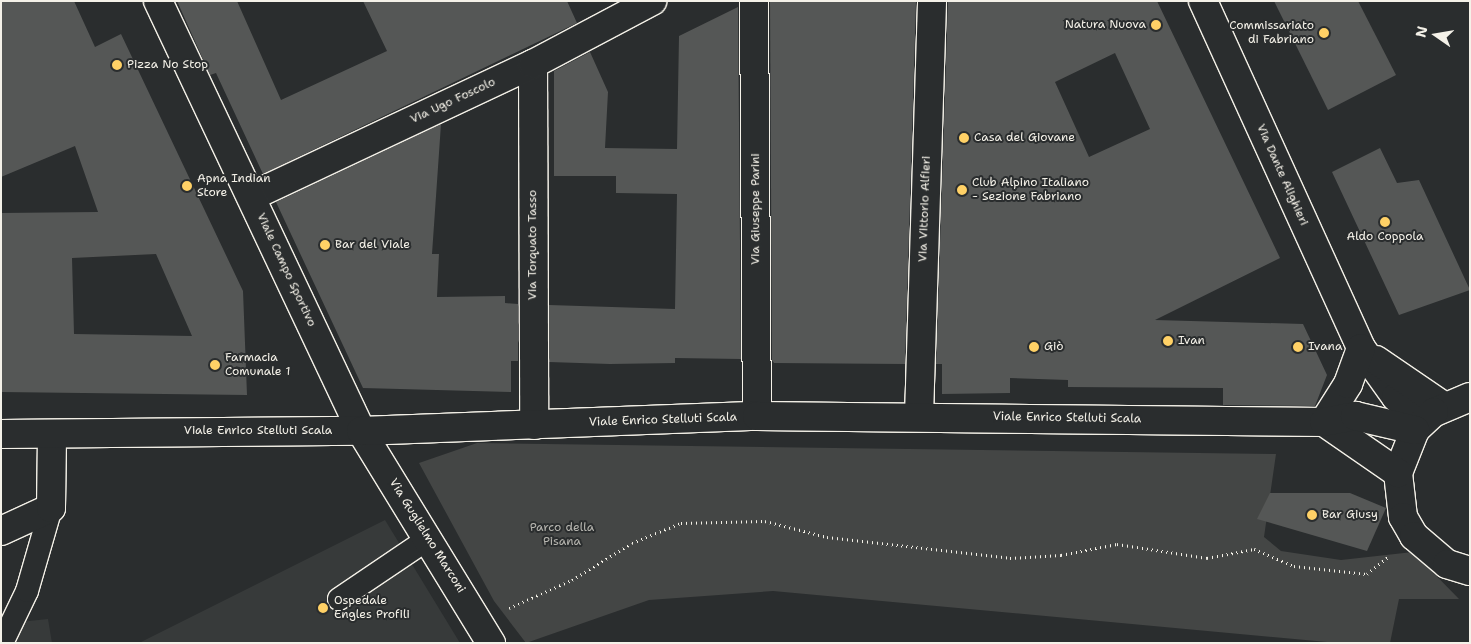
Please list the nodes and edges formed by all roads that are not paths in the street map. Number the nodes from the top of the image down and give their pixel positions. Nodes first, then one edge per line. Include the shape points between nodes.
1 (158, 1) edge
2 (652, 1) edge
3 (754, 1) edge
4 (932, 1) edge
5 (1203, 1) edge
6 (533, 64) junction
7 (252, 196) junction
8 (1361, 348) junction
9 (1470, 397) edge
10 (757, 416) junction
11 (919, 416) junction
12 (1428, 419) junction
13 (1324, 422) junction
14 (534, 426) junction
15 (361, 431) junction
16 (1, 434) edge
17 (52, 434) junction
18 (1398, 473) junction
19 (51, 508) junction
20 (1, 531) edge
21 (428, 539) junction
22 (1470, 571) edge
23 (339, 599) dead end
24 (484, 631) edge
25 (2, 643) edge

1 - 7 street, Viale Campo Sportivo
2 - 6 street, Via Ugo Foscolo
3 - 10 street, Via Giuseppe Parini
4 - 11 street, Via Vittorio Alfieri
5 - 8 street, Via Dante Alighieri
6 - 7 street, Via Ugo Foscolo
6 - 14 street, Via Torquato Tasso
7 - 15 street, Viale Campo Sportivo
8 - 12 street, Via Dante Alighieri via 1396,397
8 - 13 street via 1348,384
9 - 12 street
10 - 11 street, Viale Enrico Stelluti Scala
10 - 14 street, Viale Enrico Stelluti Scala
11 - 13 street, Viale Enrico Stelluti Scala
12 - 13 street, Viale Enrico Stelluti Scala via 1355,416
12 - 18 street
13 - 18 street
14 - 15 street, Viale Enrico Stelluti Scala
15 - 17 street, Viale Enrico Stelluti Scala
15 - 21 street, Via Guglielmo Marconi
16 - 17 street, Viale Enrico Stelluti Scala
17 - 19 street
18 - 22 street via 1403,516 1414,536 1447,564
19 - 20 street
19 - 25 lane via 27,591
21 - 23 lane
21 - 24 street, Via Guglielmo Marconi

